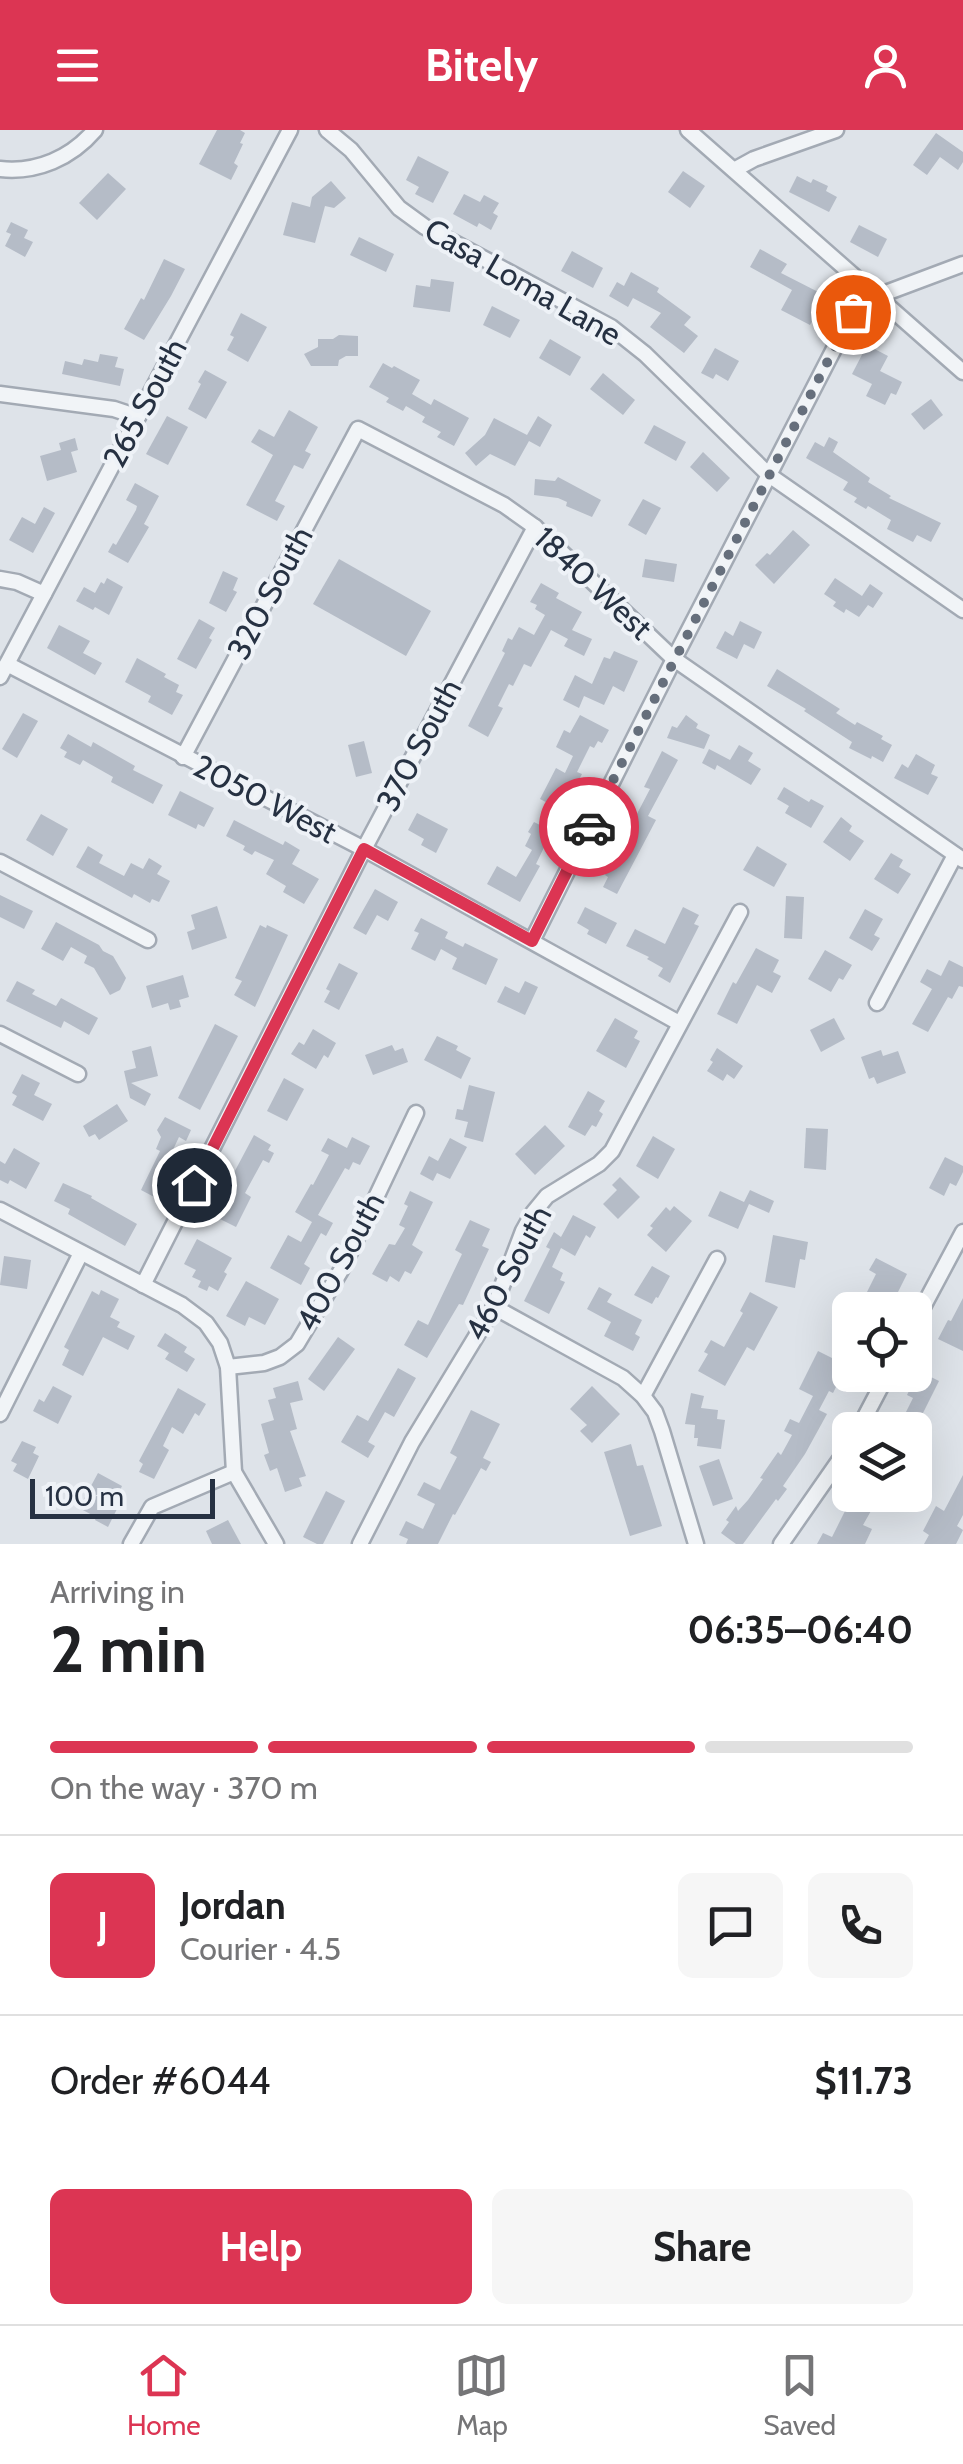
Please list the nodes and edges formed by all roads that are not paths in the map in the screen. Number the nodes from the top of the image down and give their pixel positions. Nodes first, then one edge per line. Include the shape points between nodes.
1 (96, 130) edge
2 (290, 130) edge
3 (327, 130) edge
4 (688, 130) edge
5 (836, 130) edge
6 (0, 169) edge
7 (734, 170) junction
8 (963, 264) edge
9 (875, 297) junction
10 (963, 372) edge
11 (0, 394) edge
12 (138, 417) junction
13 (358, 429) joint
14 (769, 475) junction
15 (535, 527) junction
16 (0, 579) edge
17 (44, 594) junction
18 (963, 610) edge
19 (674, 659) junction
20 (3, 670) edge
21 (183, 757) junction
22 (364, 849) junction
23 (959, 857) edge
24 (0, 862) edge
25 (740, 912) dead end
26 (148, 940) dead end
27 (532, 941) junction
28 (877, 1003) dead end
29 (680, 1023) junction
30 (0, 1034) edge
31 (78, 1074) dead end
32 (416, 1113) dead end
33 (0, 1210) edge
34 (963, 1232) edge
35 (81, 1253) junction
36 (717, 1259) dead end
37 (143, 1286) junction
38 (931, 1292) edge
39 (494, 1307) junction
40 (228, 1367) junction
41 (644, 1396) junction
42 (0, 1414) edge
43 (832, 1471) edge
44 (234, 1472) junction
45 (130, 1544) edge
46 (276, 1544) edge
47 (360, 1544) edge
48 (696, 1544) edge
49 (781, 1544) edge

1 - 6 street via 58,160
2 - 12 street, 265 South
3 - 14 street, Casa Loma Lane via 425,228 611,327
4 - 7 street
5 - 7 street
7 - 9 street
8 - 9 street
9 - 10 street
9 - 14 street via 853,312
11 - 12 street
12 - 17 street, 265 South
13 - 15 street, 1840 West
13 - 21 street, 320 South
14 - 18 street, Casa Loma Lane
14 - 19 street
15 - 19 street, 1840 West
15 - 22 street, 370 South
16 - 17 street
17 - 20 street, 265 South
19 - 23 street, 1840 West
19 - 27 street
20 - 21 street, 2050 West
21 - 22 street, 2050 West
22 - 27 street, 2050 West
22 - 37 street, 370 South
23 - 28 street
24 - 26 street
25 - 29 street, 460 South
27 - 29 street, 2050 West
29 - 39 street, 460 South via 612,1151 533,1213
30 - 31 street
32 - 40 street, 400 South via 343,1267 297,1344 264,1363
33 - 35 street
34 - 38 street
35 - 37 street
35 - 42 street
36 - 41 street
37 - 40 street via 206,1324
39 - 41 street
39 - 47 street, 460 South
40 - 44 street
41 - 48 street via 662,1431
43 - 49 street
44 - 45 street via 152,1508
44 - 46 street

